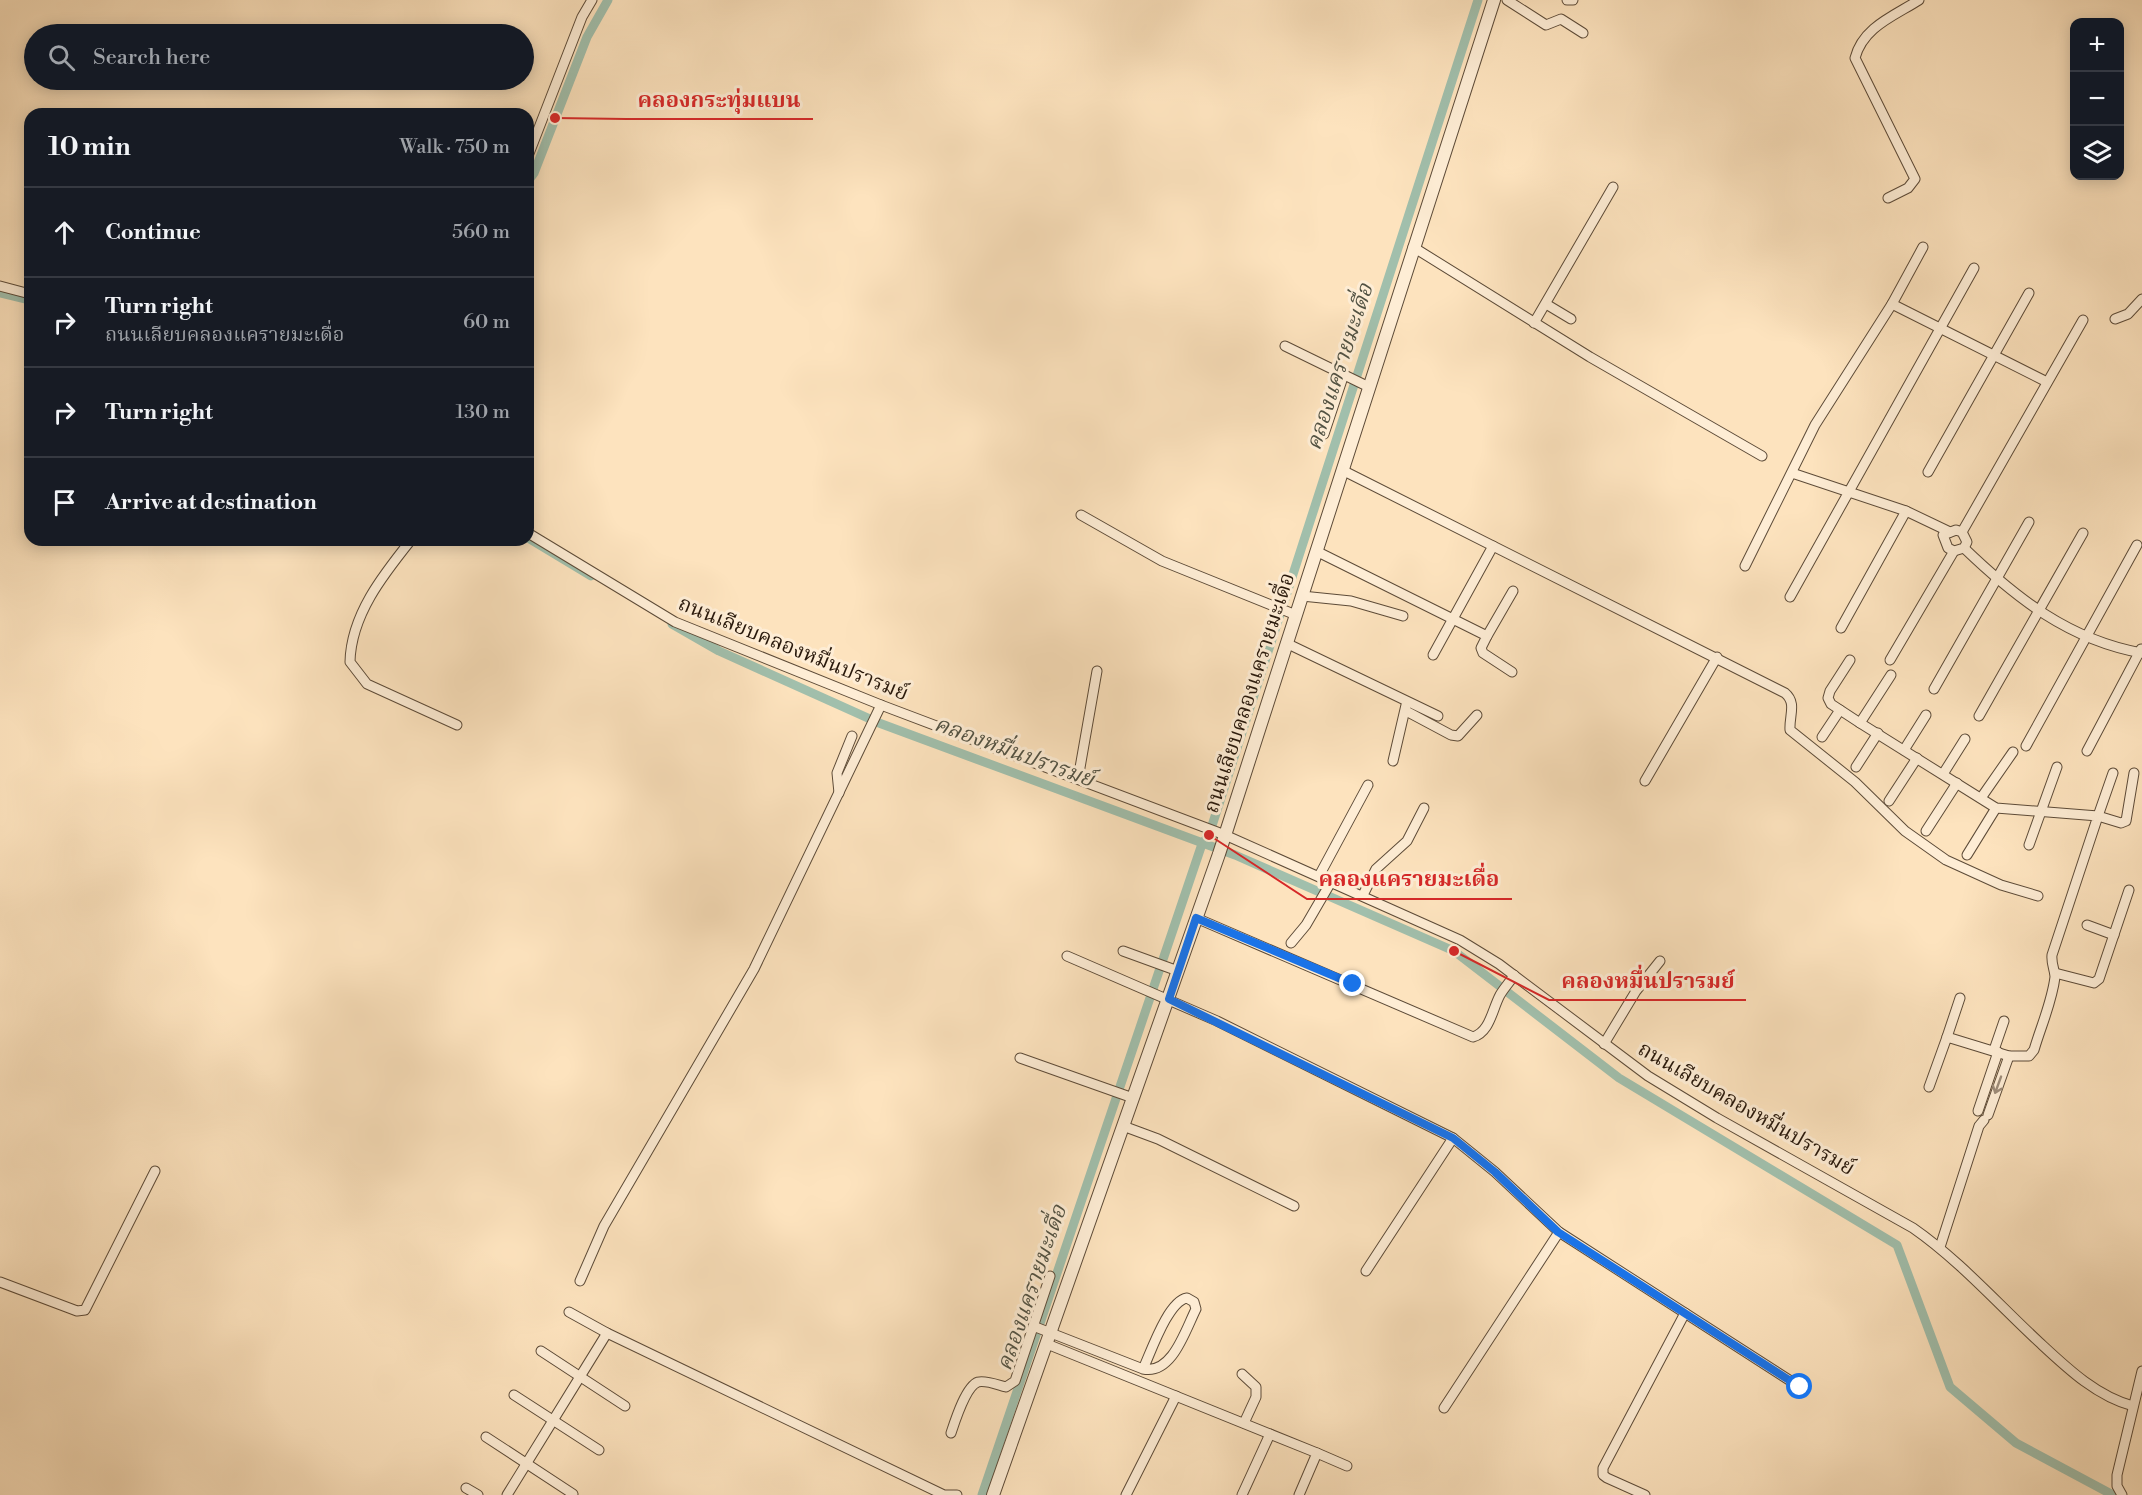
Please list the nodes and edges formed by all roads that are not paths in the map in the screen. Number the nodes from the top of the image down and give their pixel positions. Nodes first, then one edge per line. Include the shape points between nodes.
1 (592, 0) edge
2 (1507, 0) edge
3 (1567, 0) edge
4 (1573, 0) edge
5 (1919, 0) edge
6 (1492, 1) edge
7 (1583, 33) dead end
8 (534, 141) edge
9 (1613, 187) dead end
10 (1888, 198) dead end
11 (1413, 247) junction
12 (1923, 248) dead end
13 (1974, 268) dead end
14 (0, 286) edge
15 (24, 292) edge
16 (2029, 293) dead end
17 (2142, 299) edge
18 (1546, 304) junction
19 (1892, 304) junction
20 (1571, 319) dead end
21 (2115, 319) dead end
22 (2083, 320) dead end
23 (1534, 323) junction
24 (1941, 329) junction
25 (1285, 346) dead end
26 (1995, 355) junction
27 (1356, 380) junction
28 (2047, 382) junction
29 (1324, 434) dead end
30 (1762, 456) dead end
31 (1342, 470) junction
32 (1928, 471) dead end
33 (1792, 473) junction
34 (1850, 491) junction
35 (1906, 511) junction
36 (1081, 515) dead end
37 (2029, 522) dead end
38 (1950, 532) junction
39 (1962, 532) junction
40 (2083, 533) dead end
41 (534, 537) edge
42 (2137, 544) dead end
43 (407, 546) edge
44 (1493, 546) junction
45 (1964, 548) junction
46 (1316, 551) junction
47 (1953, 551) junction
48 (1745, 566) dead end
49 (1997, 579) junction
50 (1513, 591) dead end
51 (1302, 596) junction
52 (1790, 597) dead end
53 (2039, 611) junction
54 (1287, 612) junction
55 (1403, 616) dead end
56 (1454, 618) junction
57 (1841, 628) dead end
58 (1487, 636) junction
59 (2086, 638) junction
60 (1286, 643) junction
61 (2141, 651) edge
62 (1433, 655) dead end
63 (1717, 657) junction
64 (1850, 660) dead end
65 (1890, 660) dead end
66 (1097, 671) dead end
67 (1512, 672) dead end
68 (1891, 675) dead end
69 (1934, 689) dead end
70 (1406, 700) junction
71 (1840, 710) junction
72 (1406, 711) junction
73 (878, 712) junction
74 (1477, 715) dead end
75 (1926, 715) dead end
76 (1438, 716) dead end
77 (1979, 716) dead end
78 (1860, 723) junction
79 (457, 725) dead end
80 (1878, 733) junction
81 (852, 736) dead end
82 (1822, 737) dead end
83 (1965, 739) dead end
84 (2026, 746) dead end
85 (1904, 750) junction
86 (2087, 751) dead end
87 (2013, 752) dead end
88 (1917, 758) junction
89 (1393, 761) dead end
90 (1856, 767) dead end
91 (2057, 767) dead end
92 (2113, 773) dead end
93 (2134, 773) dead end
94 (1943, 774) junction
95 (1077, 779) junction
96 (1645, 781) dead end
97 (1957, 783) junction
98 (1368, 785) dead end
99 (839, 793) junction
100 (1982, 798) junction
101 (1889, 801) dead end
102 (1424, 808) dead end
103 (1996, 808) junction
104 (2040, 812) junction
105 (2098, 816) junction
106 (1926, 831) dead end
107 (1221, 841) junction
108 (2029, 845) dead end
109 (1967, 855) dead end
110 (1319, 876) junction
111 (1331, 882) junction
112 (2128, 890) dead end
113 (1363, 895) junction
114 (2038, 896) dead end
115 (1196, 918) junction
116 (2087, 925) dead end
117 (2114, 935) junction
118 (1291, 943) dead end
119 (1123, 951) dead end
120 (1067, 956) dead end
121 (1660, 961) dead end
122 (1170, 969) junction
123 (2055, 973) junction
124 (1514, 975) junction
125 (1160, 995) junction
126 (1960, 998) dead end
127 (2004, 1021) dead end
128 (1947, 1037) junction
129 (1604, 1044) junction
130 (1996, 1051) junction
131 (2009, 1056) junction
132 (1020, 1058) dead end
133 (1929, 1087) dead end
134 (1124, 1095) junction
135 (1982, 1115) junction
136 (1123, 1126) junction
137 (1453, 1138) junction
138 (155, 1172) dead end
139 (1294, 1206) dead end
140 (1558, 1232) junction
141 (1940, 1247) junction
142 (1366, 1271) dead end
143 (1050, 1276) dead end
144 (580, 1281) dead end
145 (0, 1282) edge
146 (569, 1312) dead end
147 (1685, 1313) junction
148 (1043, 1332) junction
149 (607, 1333) junction
150 (1156, 1340) junction
151 (1175, 1349) junction
152 (541, 1351) dead end
153 (1143, 1369) junction
154 (2142, 1371) edge
155 (1242, 1374) dead end
156 (580, 1376) junction
157 (1800, 1387) dead end
158 (514, 1395) dead end
159 (1176, 1396) junction
160 (625, 1406) dead end
161 (2133, 1406) junction
162 (1444, 1408) dead end
163 (553, 1420) junction
164 (1244, 1423) junction
165 (951, 1433) dead end
166 (1270, 1434) junction
167 (486, 1437) dead end
168 (599, 1450) dead end
169 (1317, 1453) junction
170 (526, 1464) junction
171 (1347, 1466) dead end
172 (466, 1488) dead end
173 (573, 1494) edge
174 (478, 1495) edge
175 (507, 1495) edge
176 (944, 1495) edge
177 (957, 1495) edge
178 (993, 1495) edge
179 (1126, 1495) edge
180 (1242, 1495) edge
181 (1299, 1495) edge
182 (1645, 1495) edge
183 (2122, 1495) edge

1 - 8 street
2 - 7 street via 1539,23 1546,25 1561,19
3 - 4 street
5 - 10 street via 1866,33 1855,58 1915,179 1908,188
6 - 11 street, ถนนเลียบคลองแครายมะเดื่อ
9 - 18 street
11 - 23 street
11 - 27 street, ถนนเลียบคลองแครายมะเดื่อ
12 - 19 street
13 - 24 street
14 - 15 street
16 - 26 street
17 - 21 street via 2128,314
18 - 20 street
18 - 23 street
19 - 24 street
19 - 33 street via 1815,425
22 - 28 street
23 - 30 street
24 - 26 street
24 - 34 street
25 - 27 street
26 - 28 street
26 - 32 street
27 - 29 street
27 - 31 street, ถนนเลียบคลองแครายมะเดื่อ
28 - 39 street
31 - 44 street
31 - 46 street, ถนนเลียบคลองแครายมะเดื่อ
33 - 34 street
33 - 48 street
34 - 35 street
34 - 52 street
35 - 38 street
35 - 57 street
36 - 54 street via 1162,561
37 - 49 street
38 - 39 street
38 - 47 street via 1942,535
39 - 45 street via 1966,536
40 - 53 street
41 - 73 street, ถนนเลียบคลองหมื่นปรารมย์ via 675,622
42 - 59 street
43 - 79 street via 364,608 350,662 367,684
44 - 56 street
44 - 63 street
45 - 47 street
45 - 49 street
46 - 51 street, ถนนเลียบคลองแครายมะเดื่อ
46 - 56 street
47 - 65 street
49 - 53 street
49 - 69 street
50 - 58 street
51 - 54 street, ถนนเลียบคลองแครายมะเดื่อ
51 - 55 street via 1351,601
53 - 59 street
53 - 77 street
54 - 60 street, ถนนเลียบคลองแครายมะเดื่อ
56 - 58 street
56 - 62 street
58 - 67 street via 1481,648 1483,653
59 - 61 street
59 - 84 street
60 - 70 street
60 - 107 street, ถนนเลียบคลองแครายมะเดื่อ
61 - 86 street
63 - 96 street
63 - 114 street via 1791,698 1790,730 1924,845 1966,871
64 - 71 street via 1828,698
66 - 95 street
68 - 78 street
70 - 72 street
70 - 76 street
71 - 78 street
71 - 82 street
72 - 74 street via 1458,736
72 - 89 street
73 - 95 street, ถนนเลียบคลองหมื่นปรารมย์
73 - 99 street
75 - 85 street
78 - 80 street
80 - 85 street
80 - 90 street
81 - 99 street via 837,773
83 - 94 street
85 - 88 street
87 - 100 street
88 - 94 street
88 - 101 street
91 - 104 street
92 - 105 street
93 - 105 street via 2125,822
94 - 97 street
95 - 107 street, ถนนเลียบคลองหมื่นปรารมย์ via 1207,828
97 - 100 street
97 - 106 street
98 - 110 street
99 - 144 street via 754,969 604,1226
100 - 103 street
102 - 113 street via 1407,841 1376,869
103 - 104 street
103 - 109 street
104 - 105 street
104 - 108 street
105 - 123 street via 2052,955
107 - 110 street, ถนนเลียบคลองหมื่นปรารมย์
107 - 115 street, ถนนเลียบคลองแครายมะเดื่อ
110 - 111 street, ถนนเลียบคลองหมื่นปรารมย์
111 - 113 street, ถนนเลียบคลองหมื่นปรารมย์
111 - 118 street
112 - 117 street
113 - 124 street, ถนนเลียบคลองหมื่นปรารมย์ via 1468,944
115 - 122 street, ถนนเลียบคลองแครายมะเดื่อ
115 - 124 street via 1473,1037 1485,1029
116 - 117 street
117 - 123 street via 2099,979 2094,983
119 - 122 street
120 - 125 street
121 - 129 street via 1636,991
122 - 125 street, ถนนเลียบคลองแครายมะเดื่อ
123 - 131 street via 2034,1050 2030,1056
124 - 129 street, ถนนเลียบคลองหมื่นปรารมย์
125 - 134 street, ถนนเลียบคลองแครายมะเดื่อ
125 - 137 street
126 - 128 street
127 - 130 street
128 - 130 street
128 - 133 street
129 - 141 street, ถนนเลียบคลองหมื่นปรารมย์ via 1717,1118 1894,1216
130 - 131 street
130 - 135 street
131 -> 135 street
132 - 134 street
134 - 136 street, ถนนเลียบคลองแครายมะเดื่อ
135 - 141 street
136 - 139 street via 1158,1139
136 - 148 street, ถนนเลียบคลองแครายมะเดื่อ
137 - 140 street
137 - 142 street
138 - 145 street via 85,1310 77,1311
140 - 147 street
140 - 162 street
141 - 161 street, ถนนเลียบคลองหมื่นปรารมย์ via 2059,1361 2101,1394
143 - 148 street
146 - 149 street
147 - 157 street
147 - 182 street via 1603,1468 1607,1478
148 - 153 street
148 - 159 street
148 - 165 street via 1011,1386 975,1383
148 - 178 street, ถนนเลียบคลองแครายมะเดื่อ
149 - 156 street
149 - 176 street
150 - 151 street
150 - 151 street via 1169,1312 1187,1298 1196,1309
150 - 153 street
151 - 153 street via 1163,1367
152 - 156 street
154 - 161 street
155 - 164 street via 1256,1387
156 - 160 street
156 - 163 street
158 - 163 street
159 - 164 street
159 - 179 street
161 - 183 street via 2117,1475
163 - 168 street
163 - 170 street
164 - 166 street
166 - 169 street
166 - 180 street
167 - 170 street
169 - 171 street
169 - 181 street
170 - 173 street
170 - 175 street
172 - 174 street
176 - 177 street

